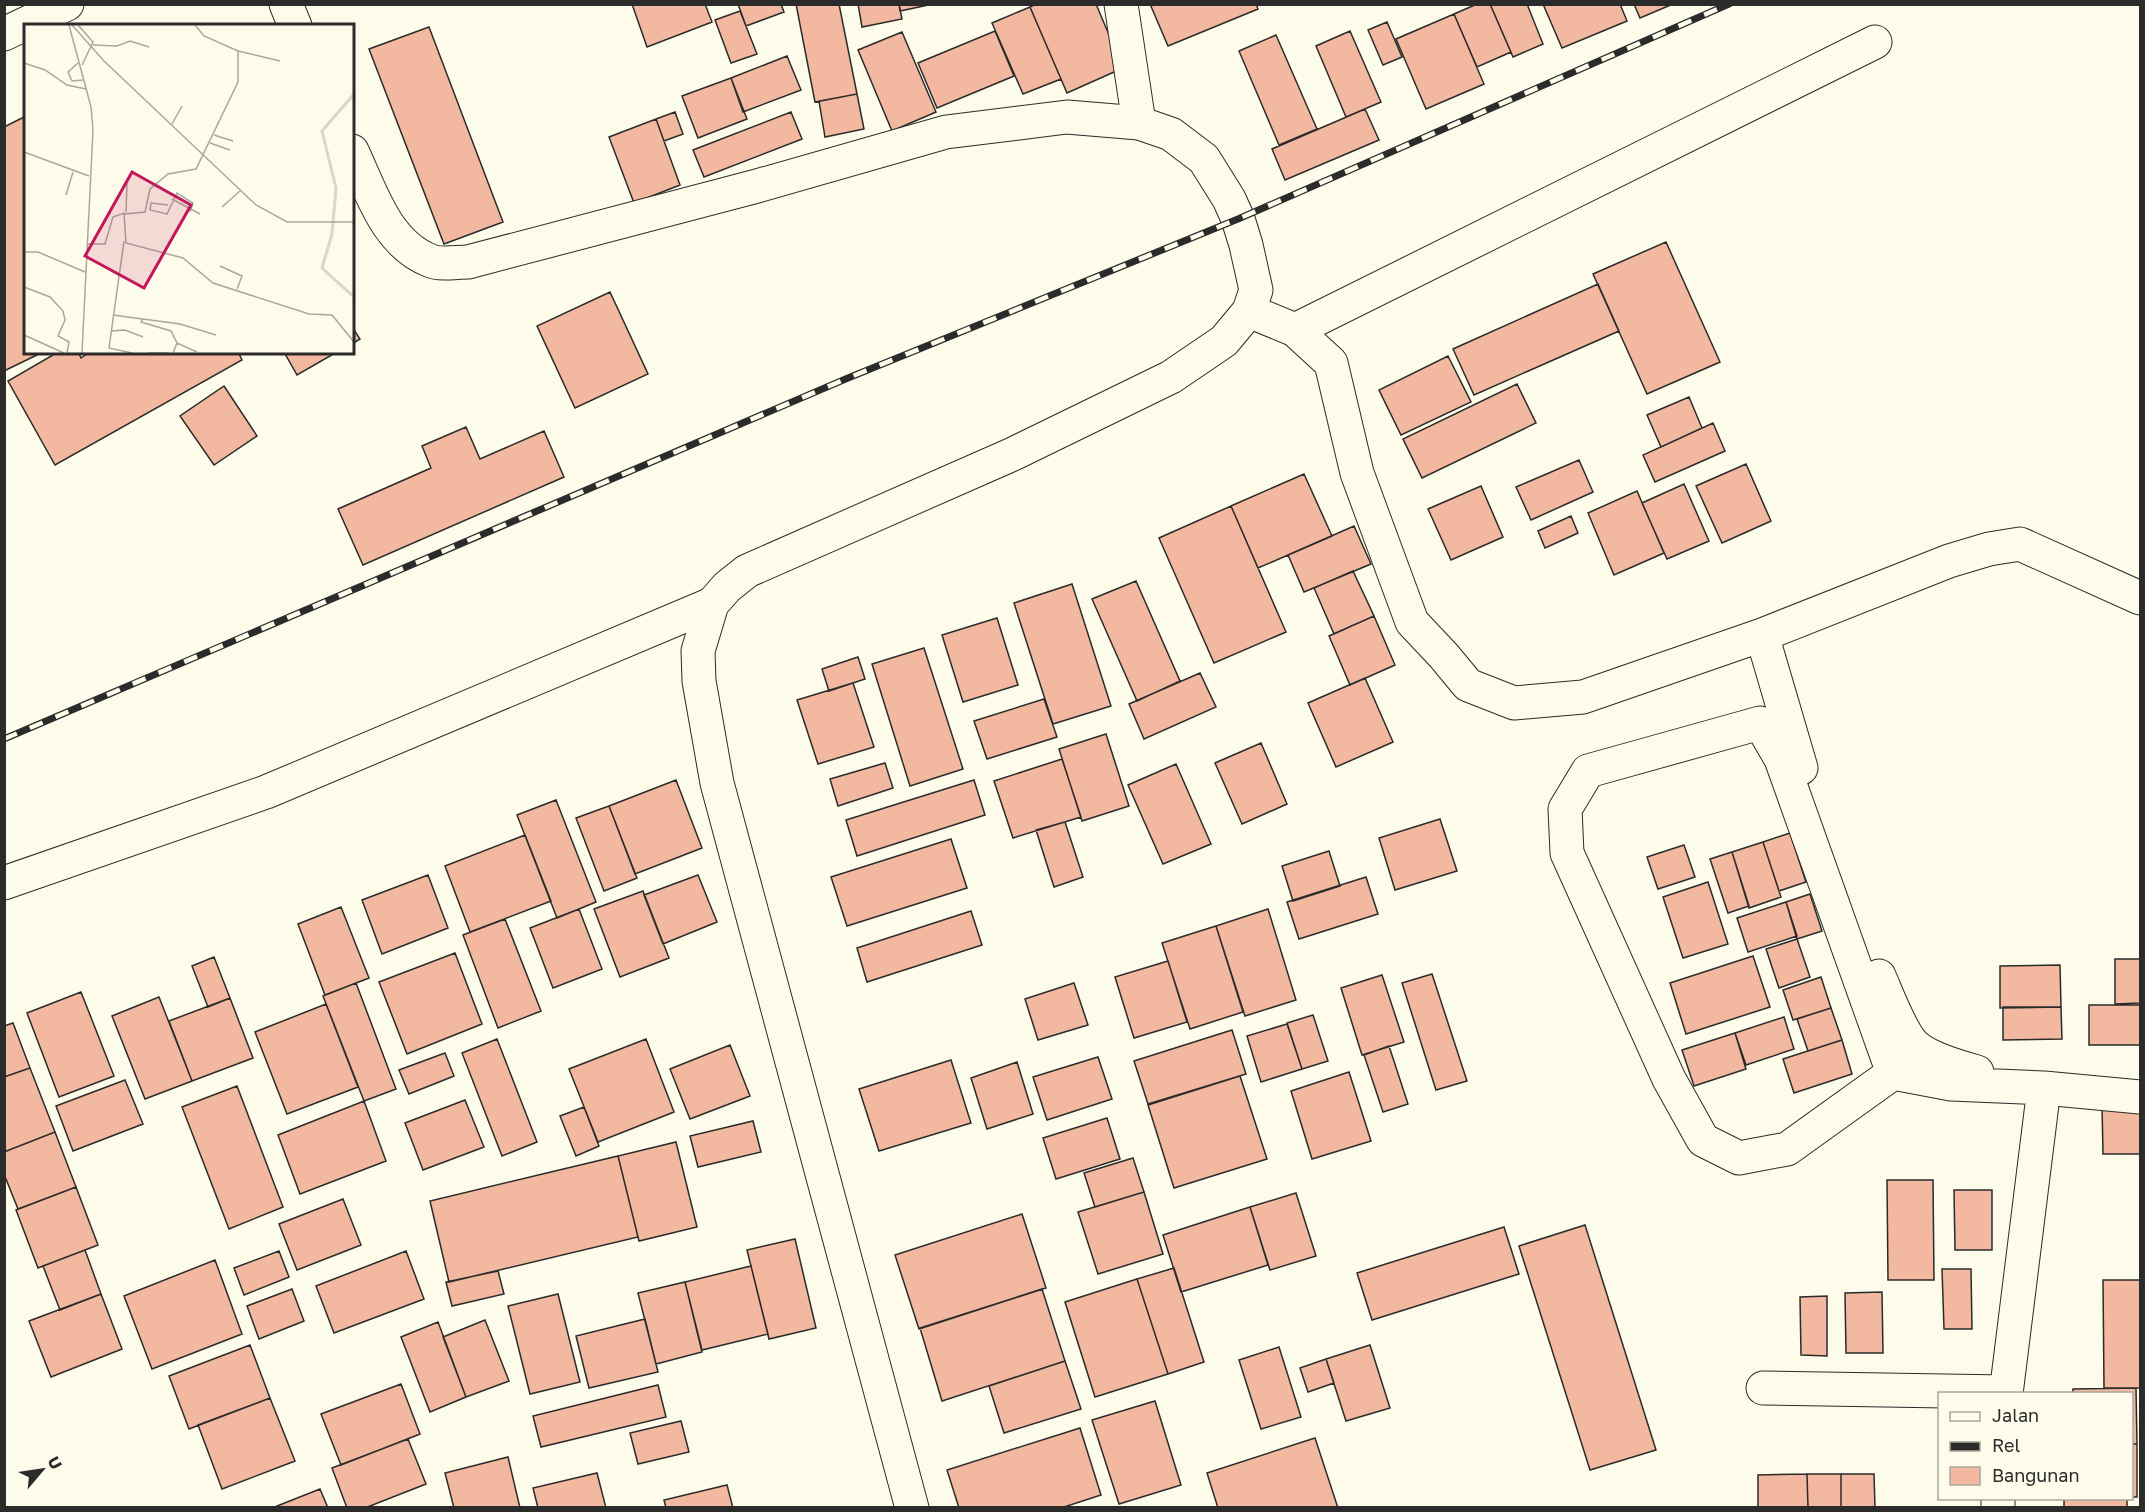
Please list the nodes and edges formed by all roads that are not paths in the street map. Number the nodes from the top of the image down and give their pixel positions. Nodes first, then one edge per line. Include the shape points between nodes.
1 (67, 4) edge
2 (286, 4) edge
3 (1120, 4) edge
4 (24, 24) edge
5 (25, 24) edge
6 (294, 24) edge
7 (4, 34) edge
8 (1875, 42) dead end
9 (1139, 123) junction
10 (354, 155) edge
11 (1250, 311) junction
12 (1295, 330) junction
13 (2140, 598) edge
14 (712, 604) junction
15 (1762, 635) junction
16 (1760, 723) junction
17 (4, 883) edge
18 (1893, 1073) junction
19 (2044, 1088) junction
20 (2140, 1092) edge
21 (2140, 1097) edge
22 (1763, 1388) dead end
23 (1957, 1392) edge
24 (2006, 1392) edge
25 (912, 1508) edge

1 - 5 main road
2 - 6 main road
3 - 9 main road
4 - 7 main road
8 - 12 main road
9 - 10 main road via 1067,117 946,132 468,262 433,262 406,248 384,220
9 - 11 main road via 1171,134 1204,159 1229,199 1246,245 1256,290
11 - 12 main road
11 - 14 main road via 1224,341 1171,377 1013,454 747,571
12 - 15 main road via 1331,363 1357,473 1412,622 1468,685 1514,703 1583,697
13 - 15 main road via 2020,544 1949,561
14 - 17 main road via 266,792
14 - 25 main road via 698,651 699,681 717,783
15 - 16 main road
15 - 19 main road via 1811,801 1870,957 1903,1028 1913,1044 1928,1054 1962,1068
16 - 18 main road via 1781,759
16 - 18 main road via 1588,771 1565,809 1567,853 1669,1079 1703,1140 1739,1158 1787,1149
18 - 19 main road via 1951,1084
19 - 20 main road
19 - 21 main road
19 - 24 main road
22 - 23 main road

